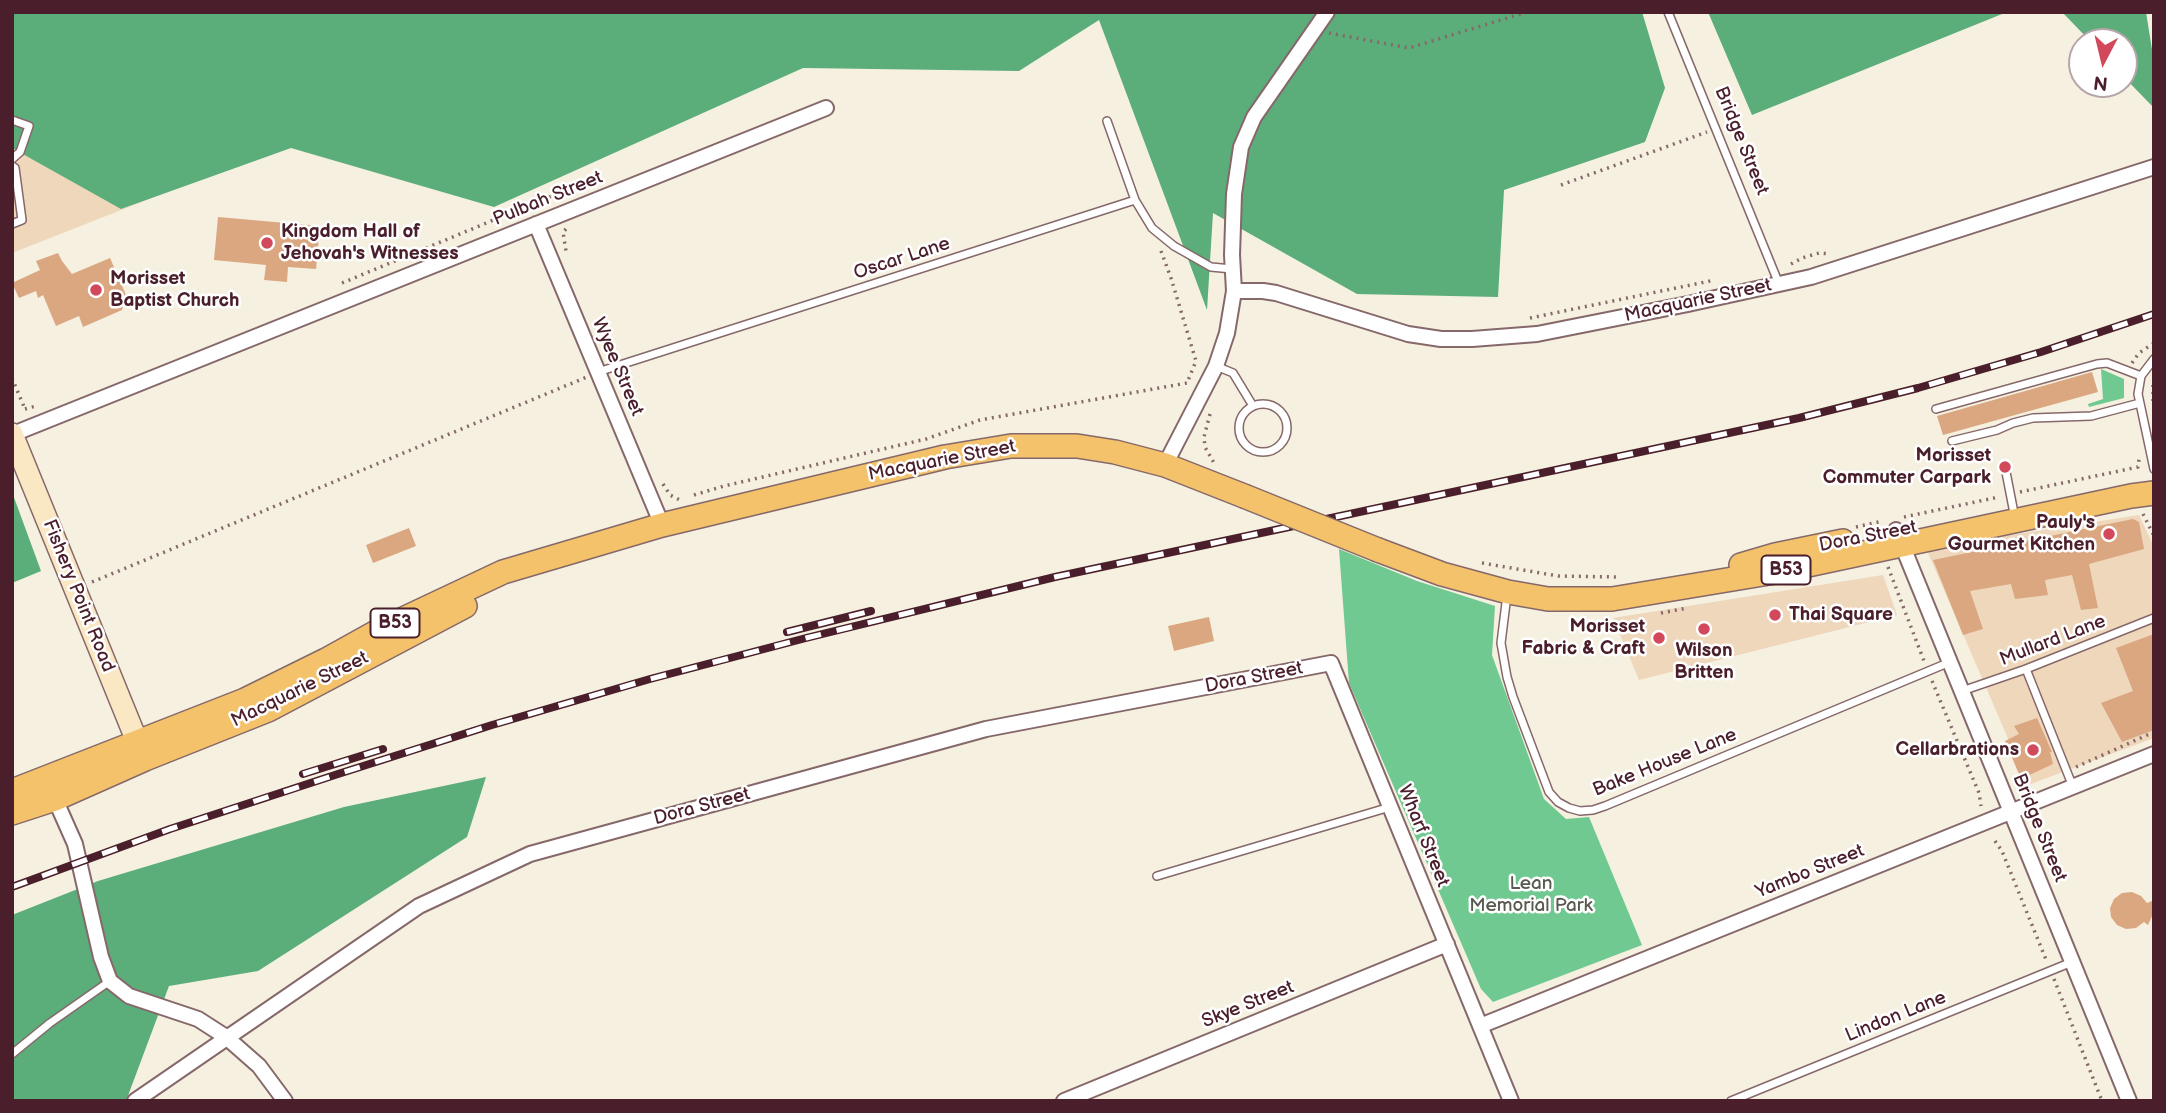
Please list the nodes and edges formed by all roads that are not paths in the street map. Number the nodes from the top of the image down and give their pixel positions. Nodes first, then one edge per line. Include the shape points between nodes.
1 (1327, 12) edge
2 (1668, 12) edge
3 (826, 108) dead end
4 (12, 120) edge
5 (1107, 121) dead end
6 (12, 159) edge
7 (12, 166) edge
8 (2154, 167) edge
9 (1135, 200) junction
10 (12, 224) edge
11 (536, 224) junction
12 (1232, 269) junction
13 (1779, 284) junction
14 (1234, 291) junction
15 (2154, 359) edge
16 (1216, 366) junction
17 (598, 372) junction
18 (2141, 376) junction
19 (2140, 403) junction
20 (1253, 406) junction
21 (1936, 409) dead end
22 (19, 432) edge
23 (1952, 441) dead end
24 (1165, 465) junction
25 (2005, 467) dead end
26 (2154, 469) edge
27 (2146, 473) edge
28 (2012, 501) junction
29 (2148, 503) edge
30 (662, 525) junction
31 (1899, 537) junction
32 (1508, 592) junction
33 (2154, 618) edge
34 (1950, 662) junction
35 (1331, 663) joint
36 (2026, 669) junction
37 (1962, 691) junction
38 (141, 750) junction
39 (2154, 754) edge
40 (2073, 787) junction
41 (12, 791) edge
42 (55, 799) junction
43 (1391, 807) junction
44 (2011, 811) junction
45 (12, 813) edge
46 (1157, 876) dead end
47 (1447, 944) junction
48 (2072, 961) junction
49 (110, 981) junction
50 (1480, 1026) junction
51 (226, 1037) junction
52 (12, 1054) edge
53 (135, 1101) edge
54 (285, 1101) edge
55 (1065, 1101) edge
56 (1511, 1101) edge
57 (1731, 1101) edge
58 (2129, 1101) edge

1 - 12 street via 1254,117 1241,147 1234,194
2 - 13 lane, Bridge Street
3 - 11 street, Pulbah Street
4 - 6 lane via 29,126 20,152
5 - 9 lane
7 - 10 lane via 22,220
8 - 13 street, Macquarie Street via 1871,259
9 - 12 lane via 1152,228 1174,246 1211,267
9 - 17 lane, Oscar Lane
11 - 17 street, Wyee Street
11 - 22 street, Pulbah Street
12 - 14 street
13 - 14 street, Macquarie Street via 1565,330 1472,339 1408,334 1276,293
14 - 16 street
15 - 18 lane
16 - 20 lane via 1233,373
16 - 24 street
17 - 30 street, Wyee Street
18 - 19 lane
18 - 21 lane via 2107,363 2097,364
19 - 23 lane via 2091,416 2034,418
19 - 26 lane
20 - 20 lane via 1269,404 1283,413 1288,429 1274,449 1251,449 1241,438 1242,415
22 - 38 main road, Fishery Point Road via 75,589
24 - 30 main road, Macquarie Street / B53 via 1077,446 1011,446 945,457
24 - 32 main road, Macquarie Street / B53, bridge via 1442,574
25 - 28 lane
27 - 28 main road, Dora Street / B53
28 - 31 main road, Dora Street / B53
29 - 31 main road, Dora Street / B53
30 - 38 main road, Macquarie Street / B53 via 491,592 268,710
31 - 32 main road, Dora Street / B53 via 1775,572 1612,599 1548,599
31 - 34 street, Bridge Street
32 - 34 lane, Bake House Lane via 1501,643 1513,697 1549,792 1558,802 1580,811 1605,806
33 - 36 lane, Mullard Lane
34 - 37 street, Bridge Street
35 - 43 street, Wharf Street
35 - 51 street, Dora Street via 986,729 530,854 419,906
36 - 37 lane, Mullard Lane
36 - 40 lane
37 - 44 street, Bridge Street
38 - 41 main road, Macquarie Street / B53
38 - 42 main road, Macquarie Street / B53
39 - 40 street, Yambo Street
40 - 44 street, Yambo Street
42 - 45 main road, Macquarie Street / B53
42 - 49 street via 75,844
43 - 46 lane
43 - 47 street, Wharf Street
44 - 48 street, Bridge Street
44 - 50 street, Yambo Street
47 - 50 street, Wharf Street
47 - 55 street, Skye Street
48 - 57 lane, Lindon Lane
48 - 58 street, Bridge Street
49 - 51 street via 129,996 198,1019
49 - 52 lane
50 - 56 street, Wharf Street
51 - 53 street, Dora Street
51 - 54 street via 259,1066

